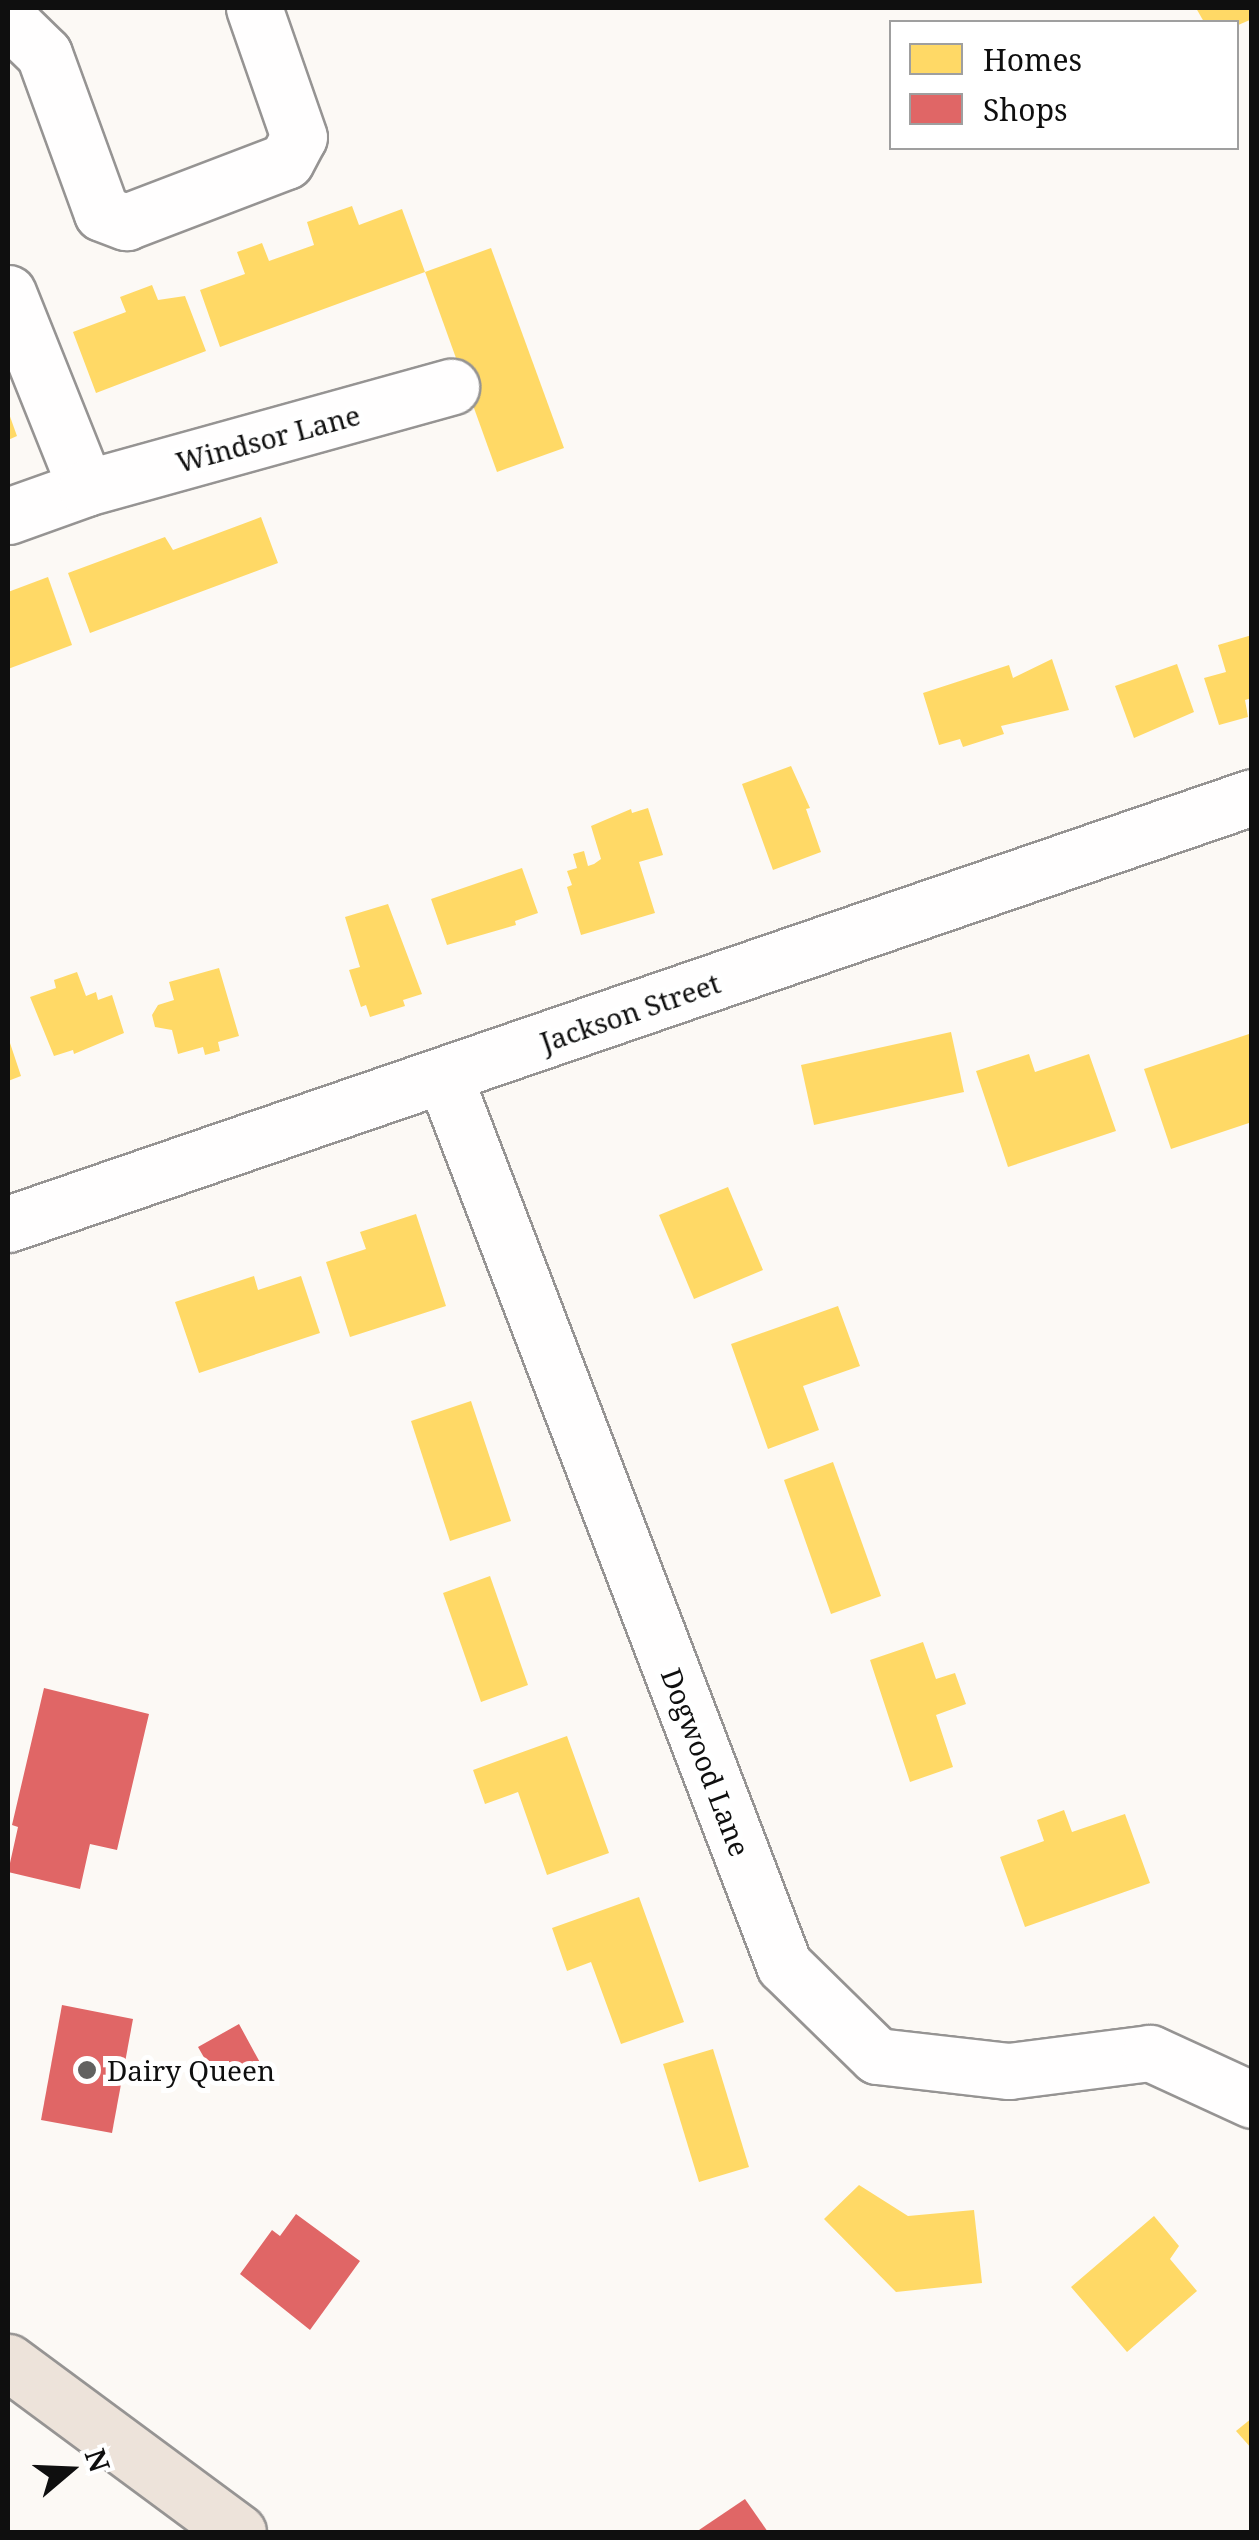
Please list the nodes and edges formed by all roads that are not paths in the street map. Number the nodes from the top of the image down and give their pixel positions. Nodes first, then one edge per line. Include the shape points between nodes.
1 (254, 8) edge
2 (8, 19) edge
3 (8, 293) edge
4 (450, 387) dead end
5 (86, 488) junction
6 (8, 516) edge
7 (1252, 797) edge
8 (444, 1076) junction
9 (8, 1224) edge
10 (1252, 2100) edge
11 (8, 2362) edge
12 (238, 2532) edge

1 - 2 street via 299,137 286,161 126,222 102,213 44,54
3 - 5 street
4 - 5 street, Windsor Lane
5 - 6 street, Windsor Lane
7 - 8 street, Jackson Street
8 - 9 street, Jackson Street
8 - 10 street, Dogwood Lane via 784,1964 877,2056 1008,2071 1150,2053
11 - 12 main road

